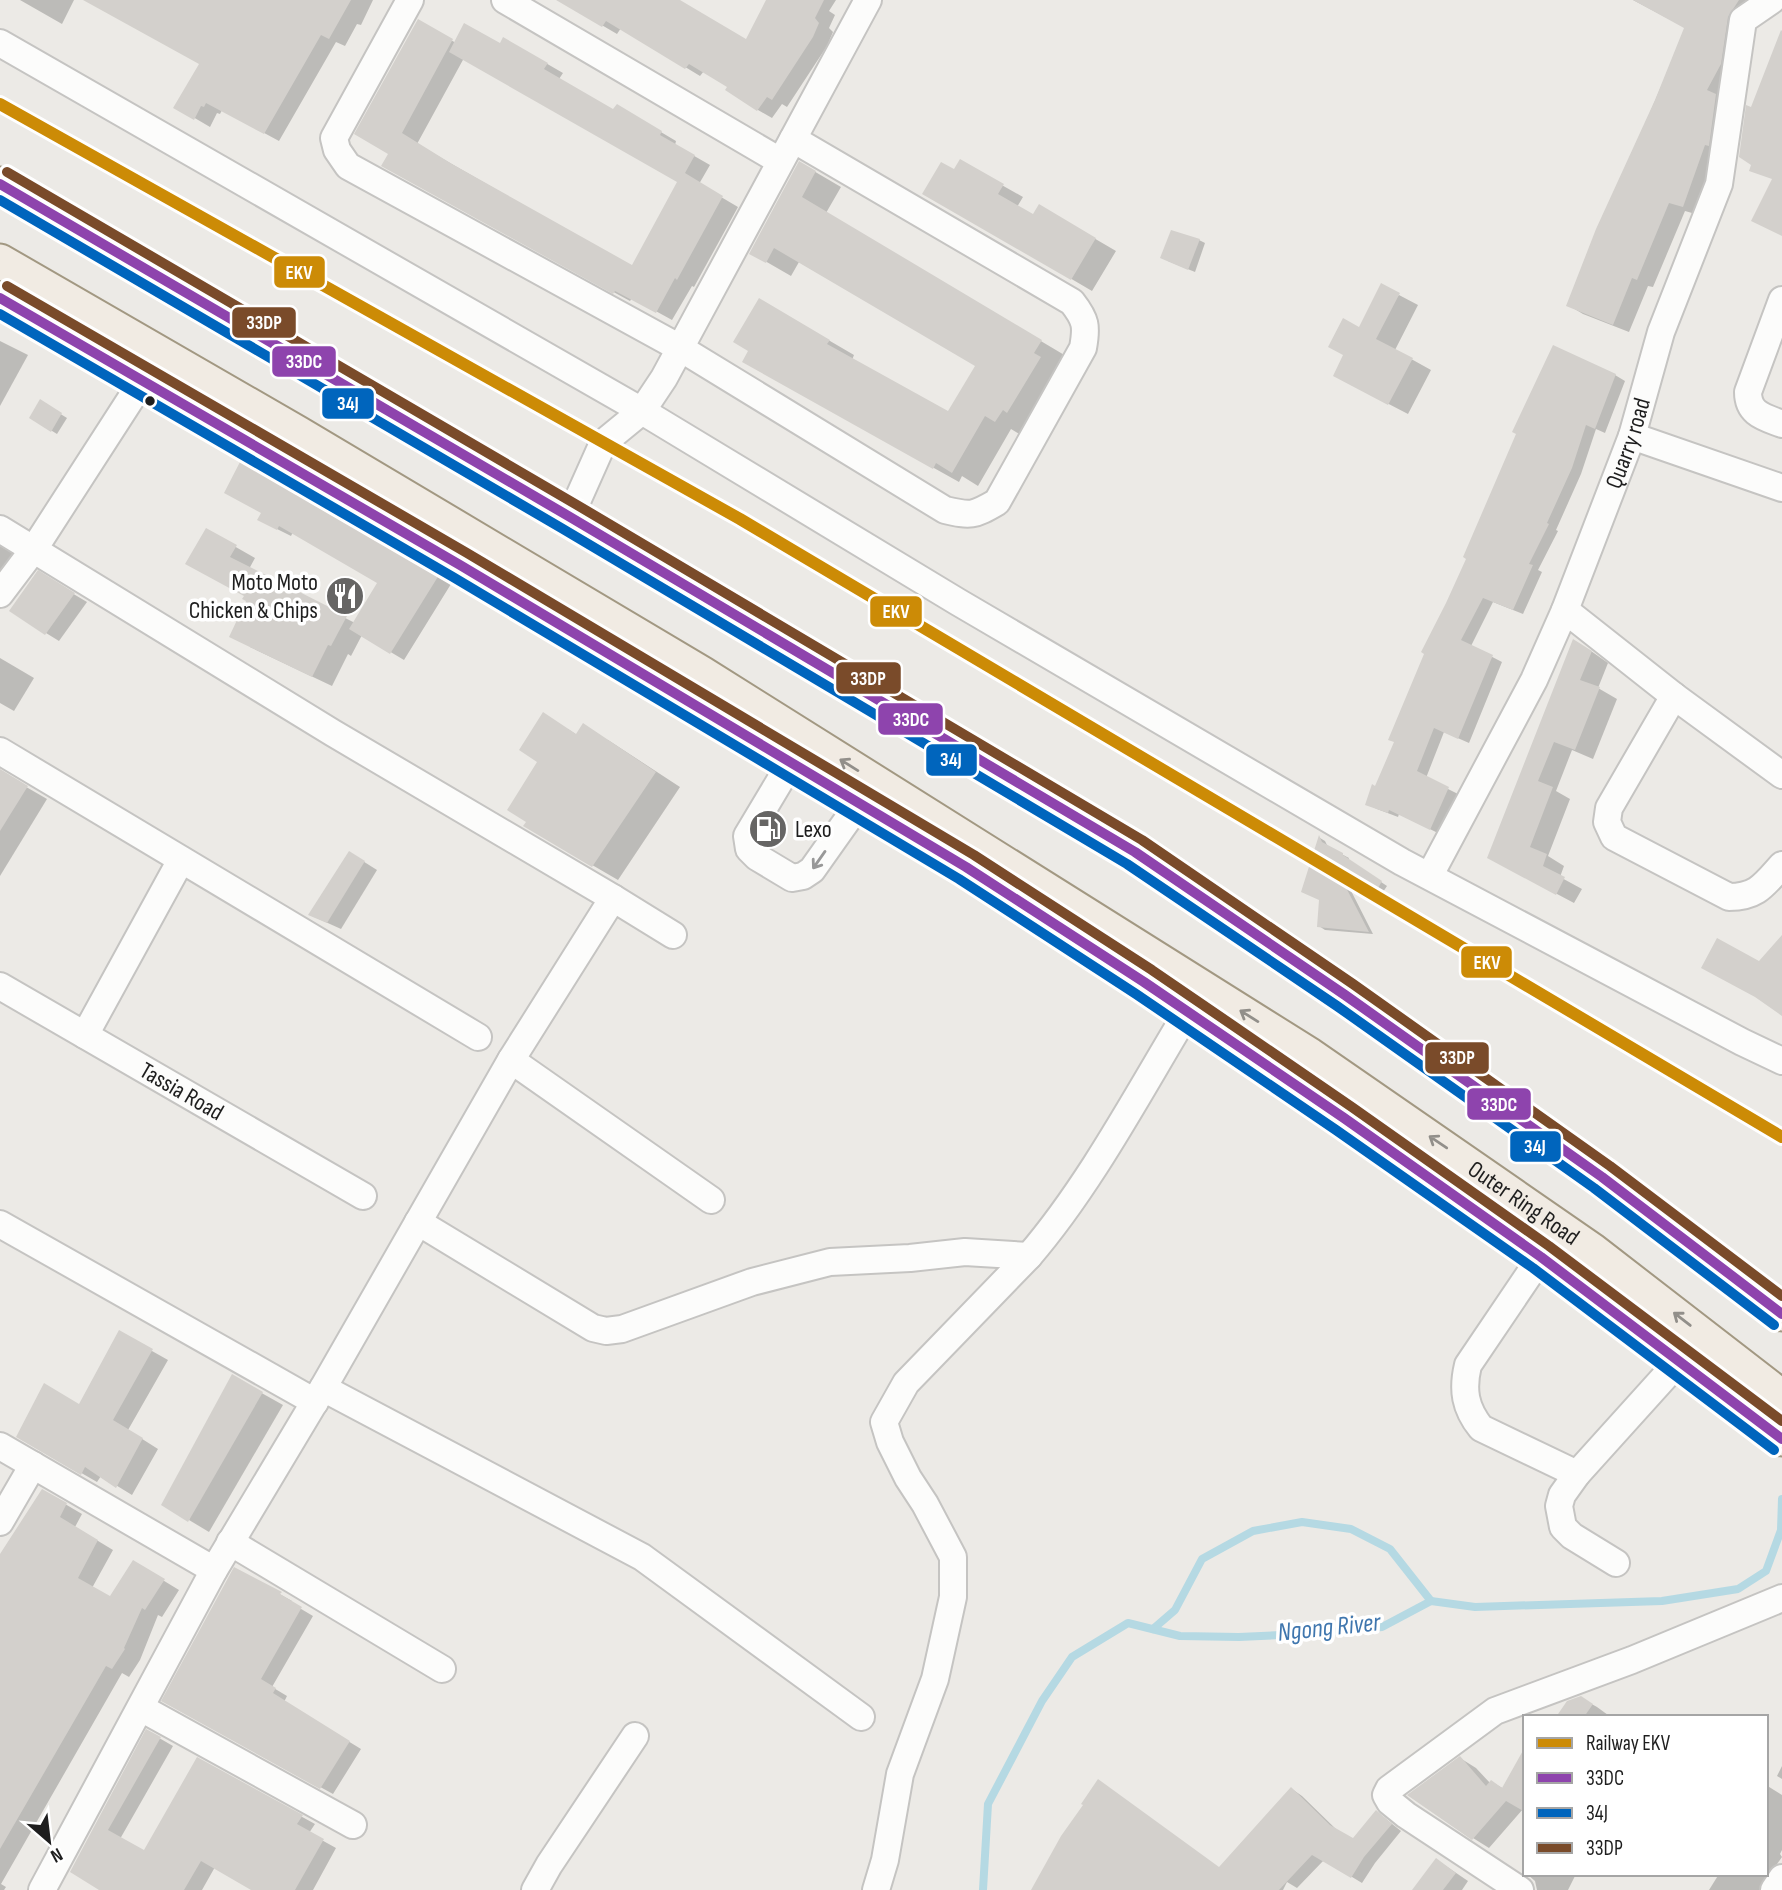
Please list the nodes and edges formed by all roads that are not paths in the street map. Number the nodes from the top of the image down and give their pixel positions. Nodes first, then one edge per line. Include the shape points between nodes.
1 (410, 0) edge
2 (505, 0) edge
3 (868, 0) edge
4 (1772, 0) edge
5 (0, 43) edge
6 (787, 150) junction
7 (0, 184) edge
8 (0, 261) edge
9 (0, 298) edge
10 (1782, 300) edge
11 (680, 348) junction
12 (143, 380) junction
13 (642, 411) junction
14 (1782, 424) edge
15 (1632, 436) junction
16 (1782, 488) edge
17 (570, 517) junction
18 (0, 529) edge
19 (34, 550) junction
20 (0, 594) edge
21 (1565, 610) junction
22 (1674, 696) junction
23 (0, 751) edge
24 (790, 764) junction
25 (1782, 775) edge
26 (858, 805) junction
27 (181, 860) junction
28 (1782, 865) edge
29 (966, 867) junction
30 (1430, 875) junction
31 (1028, 877) junction
32 (613, 898) junction
33 (673, 935) dead end
34 (0, 986) edge
35 (1188, 1012) junction
36 (85, 1035) junction
37 (478, 1037) dead end
38 (510, 1060) junction
39 (1782, 1061) edge
40 (1503, 1186) junction
41 (363, 1196) dead end
42 (711, 1200) dead end
43 (418, 1222) junction
44 (0, 1224) edge
45 (1531, 1250) junction
46 (1029, 1256) junction
47 (1782, 1314) edge
48 (1679, 1361) junction
49 (319, 1395) junction
50 (1782, 1397) edge
51 (1782, 1439) edge
52 (0, 1446) edge
53 (33, 1465) junction
54 (1577, 1475) junction
55 (0, 1522) edge
56 (230, 1542) junction
57 (1616, 1563) dead end
58 (214, 1570) junction
59 (1782, 1598) edge
60 (442, 1669) dead end
61 (141, 1708) junction
62 (861, 1717) dead end
63 (635, 1736) dead end
64 (353, 1825) dead end
65 (1782, 1878) edge
66 (53, 1886) edge
67 (535, 1890) edge
68 (876, 1890) edge
69 (1520, 1890) edge
70 (1774, 1890) edge

1 - 11 street via 334,138 348,166
2 - 6 street
3 - 6 street
4 - 15 street, Quarry road via 1743,20 1718,184 1661,332
5 - 13 street
6 - 11 street
6 - 11 street via 1072,302 1087,329 1083,348 997,502 969,516 945,510
7 - 17 main road
31 -> 8 main road, Outer Ring Road via 703,674
9 - 12 main road
10 - 14 street via 1748,403 1755,414
11 - 13 street
12 - 19 street
12 - 24 main road
13 - 17 street via 603,443
13 - 30 street via 982,616
15 - 16 street
15 - 21 street, Quarry road
17 - 47 main road via 1135,852 1602,1177
18 - 19 street
19 - 20 street
19 - 32 street
21 - 22 street
21 - 30 street, Quarry road via 1534,680
22 - 25 street
22 - 28 street via 1609,808 1607,822 1614,837 1728,897 1760,890
23 - 27 street
24 - 26 main road
26 -> 24 street via 803,876 792,878 757,857 749,849 747,836
26 - 29 main road
27 - 36 street
27 - 37 street
29 - 31 main road
29 - 35 main road
30 - 39 street
40 -> 31 main road, Outer Ring Road via 1310,1055
32 - 33 street
32 - 38 street
34 - 36 street, Tassia Road
35 - 45 main road
35 - 46 street via 1077,1193
36 - 41 street, Tassia Road
38 - 42 street
38 - 43 street
40 - 45 main road
50 -> 40 main road, Outer Ring Road
43 - 46 street via 593,1328 606,1331 752,1282 830,1262 965,1252
43 - 49 street
44 - 49 street
45 - 48 main road
45 - 54 street via 1468,1366 1463,1382 1466,1402 1481,1427
46 - 68 street via 906,1383 884,1422 908,1478 953,1557 953,1597 935,1679 900,1774
48 - 51 main road
48 - 54 street
49 - 56 street
49 - 62 street via 642,1557
52 - 53 street
53 - 55 street
53 - 58 street
54 - 57 street via 1559,1506 1563,1527
56 - 58 street
56 - 60 street
58 - 61 street
59 - 69 street via 1494,1711 1389,1789 1390,1802 1406,1815
61 - 64 street
61 - 66 street
63 - 67 street
65 - 70 street

